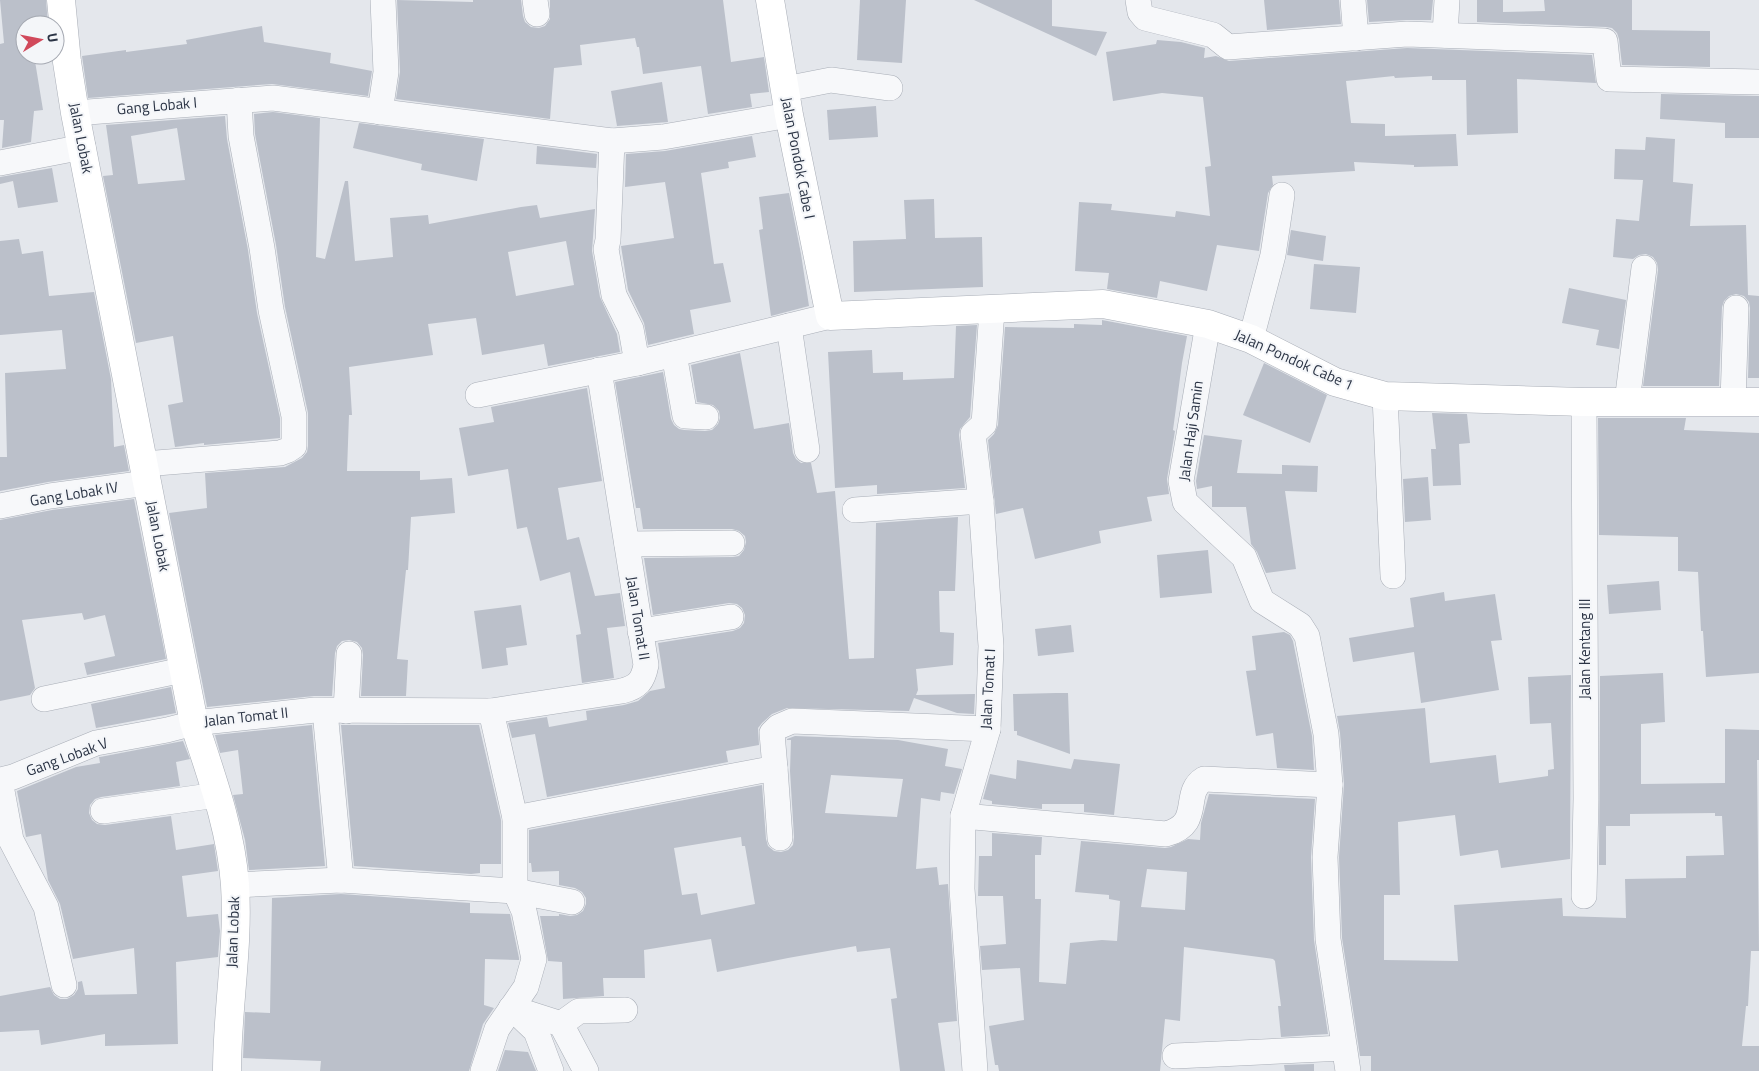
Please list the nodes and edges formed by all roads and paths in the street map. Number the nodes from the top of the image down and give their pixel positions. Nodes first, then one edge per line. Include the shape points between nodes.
1 (61, 0) edge
2 (383, 0) edge
3 (770, 0) edge
4 (1138, 0) edge
5 (1353, 0) edge
6 (1447, 0) edge
7 (1445, 35) junction
8 (1356, 38) junction
9 (1759, 82) edge
10 (890, 88) dead end
11 (239, 100) junction
12 (787, 102) junction
13 (380, 112) junction
14 (75, 113) junction
15 (612, 140) junction
16 (83, 147) junction
17 (0, 163) edge
18 (1282, 195) dead end
19 (1644, 268) dead end
20 (1736, 308) dead end
21 (992, 310) junction
22 (830, 316) junction
23 (1208, 324) junction
24 (789, 326) junction
25 (1251, 339) junction
26 (674, 354) junction
27 (637, 363) junction
28 (599, 370) junction
29 (478, 395) dead end
30 (1385, 396) junction
31 (1584, 402) junction
32 (1627, 402) junction
33 (1746, 402) edge
34 (706, 416) dead end
35 (807, 450) dead end
36 (146, 474) junction
37 (981, 501) junction
38 (0, 506) edge
39 (855, 510) dead end
40 (732, 543) dead end
41 (627, 544) junction
42 (1393, 576) dead end
43 (731, 617) dead end
44 (640, 631) junction
45 (350, 654) dead end
46 (184, 670) junction
47 (44, 698) dead end
48 (335, 711) junction
49 (491, 711) junction
50 (194, 723) junction
51 (988, 729) junction
52 (775, 768) junction
53 (0, 780) edge
54 (1330, 785) junction
55 (217, 795) junction
56 (103, 811) dead end
57 (964, 816) junction
58 (515, 818) junction
59 (780, 838) dead end
60 (340, 880) junction
61 (235, 885) junction
62 (515, 891) junction
63 (1584, 896) dead end
64 (572, 902) dead end
65 (64, 985) dead end
66 (511, 1008) junction
67 (625, 1010) dead end
68 (560, 1024) junction
69 (1175, 1056) dead end
70 (1346, 1060) edge
71 (227, 1071) edge
72 (483, 1071) edge
73 (551, 1071) edge
74 (586, 1071) edge
75 (975, 1071) edge

1 - 14 street, Jalan Lobak
2 - 13 street via 386,72
3 - 12 street, Jalan Pondok Cabe I
4 - 8 street via 1145,18 1213,35 1228,47
5 - 8 street
6 - 7 street
7 - 8 street
7 - 9 street via 1605,41 1609,79
10 - 12 street, Gang Lobak I via 831,80
11 - 13 street, Gang Lobak I via 273,98
11 - 14 street, Gang Lobak I
11 - 36 street, Gang Lobak IV via 241,136 271,310 294,416 294,446 280,453
12 - 15 street, Gang Lobak I via 663,137
12 - 22 street, Jalan Pondok Cabe I
13 - 15 street, Gang Lobak I
14 - 16 street, Jalan Lobak
15 - 27 street via 606,249 614,296 632,329
16 - 17 street
16 - 36 street, Jalan Lobak
18 - 25 street via 1273,255
19 - 32 street
20 - 33 street
21 - 22 street, Jalan Pondok Cabe 1
21 - 23 street, Jalan Pondok Cabe 1 via 1103,304
21 - 37 street, Jalan Tomat I via 984,424 973,434
22 - 24 street
23 - 25 street, Jalan Pondok Cabe 1
23 - 54 street, Jalan Haji Samin via 1181,481 1186,502 1244,557 1262,601 1300,625 1306,636 1326,734
24 - 26 street
24 - 35 street
25 - 30 street, Jalan Pondok Cabe 1 via 1335,382
26 - 27 street
26 - 34 street via 685,416
27 - 28 street
28 - 29 street
28 - 41 street, Jalan Tomat II
30 - 31 street, Jalan Pondok Cabe 1
30 - 42 street
31 - 32 street, Jalan Pondok Cabe 1
31 - 63 street, Jalan Kentang III
32 - 33 street, Jalan Pondok Cabe 1
36 - 38 street, Gang Lobak IV
36 - 46 street, Jalan Lobak
37 - 39 street
37 - 51 street, Jalan Tomat I via 990,646
40 - 41 street
41 - 44 street, Jalan Tomat II
43 - 44 street
44 - 49 street, Jalan Tomat II via 646,665 641,683 634,688
45 - 48 street
46 - 47 street
46 - 50 street, Jalan Lobak
48 - 49 street, Jalan Tomat II
48 - 50 street, Jalan Tomat II via 315,710
48 - 60 street
49 - 58 street
50 - 53 street, Gang Lobak V via 96,743
50 - 55 street, Jalan Lobak
51 - 52 street via 792,720 772,734
51 - 57 street, Jalan Tomat I
52 - 58 street
52 - 59 street
53 - 65 street via 11,840 46,907
54 - 57 street via 1204,779 1195,788 1189,818 1184,826 1166,834
54 - 70 street, Jalan Haji Samin via 1325,857 1328,939
55 - 56 street
55 - 61 street, Jalan Lobak
57 - 75 street, Jalan Tomat I via 962,889
58 - 62 street
60 - 61 street
60 - 62 street
61 - 71 street, Jalan Lobak
62 - 64 street
62 - 66 street via 524,911 534,959 526,987
66 - 68 street
66 - 72 street via 497,1029
66 - 73 street via 536,1031
67 - 68 street via 578,1011
68 - 74 street
69 - 70 street

